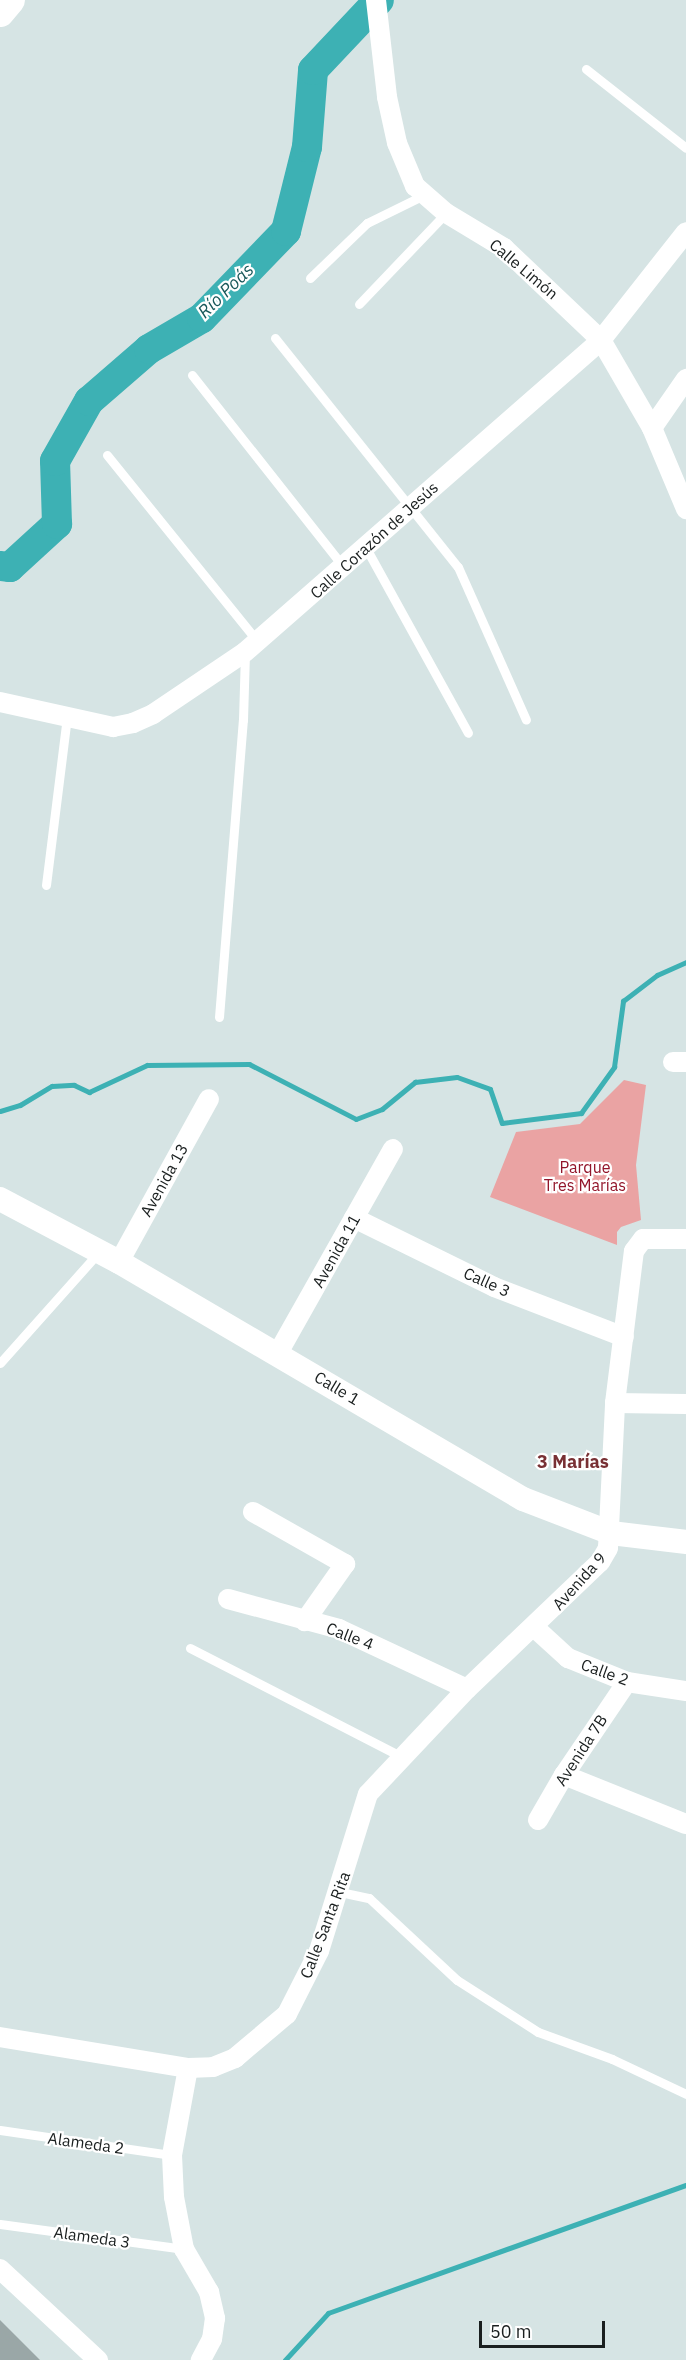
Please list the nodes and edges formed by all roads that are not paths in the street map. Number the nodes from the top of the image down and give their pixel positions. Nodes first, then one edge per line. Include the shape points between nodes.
1 (11, 0) edge
2 (376, 0) edge
3 (0, 13) edge
4 (586, 69) dead end
5 (686, 148) edge
6 (424, 195) junction
7 (446, 213) junction
8 (686, 232) edge
9 (310, 278) dead end
10 (358, 304) dead end
11 (275, 338) dead end
12 (601, 340) junction
13 (192, 375) dead end
14 (686, 379) edge
15 (652, 428) junction
16 (107, 455) dead end
17 (678, 476) edge
18 (410, 506) junction
19 (686, 508) edge
20 (366, 548) junction
21 (343, 567) junction
22 (251, 647) junction
23 (0, 702) edge
24 (68, 715) junction
25 (526, 720) dead end
26 (468, 733) dead end
27 (46, 885) dead end
28 (219, 1017) dead end
29 (209, 1099) dead end
30 (393, 1149) dead end
31 (0, 1199) edge
32 (354, 1218) junction
33 (686, 1239) edge
34 (109, 1256) junction
35 (624, 1337) junction
36 (278, 1353) junction
37 (0, 1363) edge
38 (615, 1403) junction
39 (686, 1404) edge
40 (253, 1512) dead end
41 (610, 1533) junction
42 (686, 1542) edge
43 (228, 1599) dead end
44 (305, 1621) junction
45 (535, 1628) junction
46 (190, 1647) dead end
47 (627, 1682) junction
48 (467, 1689) junction
49 (686, 1691) edge
50 (400, 1756) junction
51 (564, 1775) junction
52 (538, 1820) dead end
53 (686, 1824) edge
54 (340, 1892) junction
55 (0, 2037) edge
56 (188, 2068) junction
57 (686, 2094) edge
58 (0, 2130) edge
59 (172, 2155) junction
60 (0, 2224) edge
61 (184, 2249) junction
62 (0, 2269) edge
63 (98, 2360) edge
64 (201, 2360) edge

1 - 3 main road
2 - 6 street, Calle Limón via 387,97 397,143 405,169
4 - 5 lane
6 - 7 street, Calle Limón
6 - 9 lane via 367,223
7 - 10 lane
7 - 12 street, Calle Limón via 504,248
8 - 12 street, Calle Corazón de Jesús
11 - 18 lane
12 - 15 street, Calle Limón
12 - 18 street, Calle Corazón de Jesús
13 - 21 lane
14 - 15 street
15 - 17 street, Calle Limón
16 - 22 lane
17 - 19 street, Calle Limón
18 - 20 street, Calle Corazón de Jesús
18 - 25 lane via 458,567
20 - 21 street, Calle Corazón de Jesús
20 - 26 lane
21 - 22 street, Calle Corazón de Jesús
22 - 24 street, Calle Corazón de Jesús via 153,714 133,723 113,727
22 - 28 lane
23 - 24 street, Calle Corazón de Jesús
24 - 27 lane
29 - 34 street, Avenida 13
30 - 32 street, Avenida 11
31 - 34 street, Calle 1
32 - 35 street, Calle 3 via 494,1287
32 - 36 street, Avenida 11
33 - 35 street, Avenida 9 via 643,1239 631,1263
34 - 36 street, Calle 1
34 - 37 lane
35 - 38 street, Avenida 9
36 - 41 street, Calle 1 via 523,1499
38 - 39 street
38 - 41 street, Avenida 9
40 - 44 street via 345,1564
41 - 42 street, Calle 1
41 - 45 street, Avenida 9 via 600,1562
43 - 44 street, Calle 4
44 - 48 street, Calle 4 via 339,1629
45 - 47 street, Calle 2 via 568,1658
45 - 48 street, Avenida 9
46 - 50 lane
47 - 49 street, Calle 2
47 - 51 street, Avenida 7B
48 - 50 street, Avenida 9
50 - 54 street, Calle Santa Rita via 368,1794
51 - 52 street, Avenida 7B
51 - 53 street
54 - 56 street, Calle Santa Rita via 319,1950 287,2014 235,2058 213,2067
54 - 57 lane via 369,1899 457,1980 538,2032 612,2059
55 - 56 street, Calle Santa Rita
56 - 59 street
58 - 59 lane, Alameda 2
59 - 61 street via 174,2197
60 - 61 lane, Alameda 3
61 - 64 street via 209,2292 215,2318 212,2338
62 - 63 street

